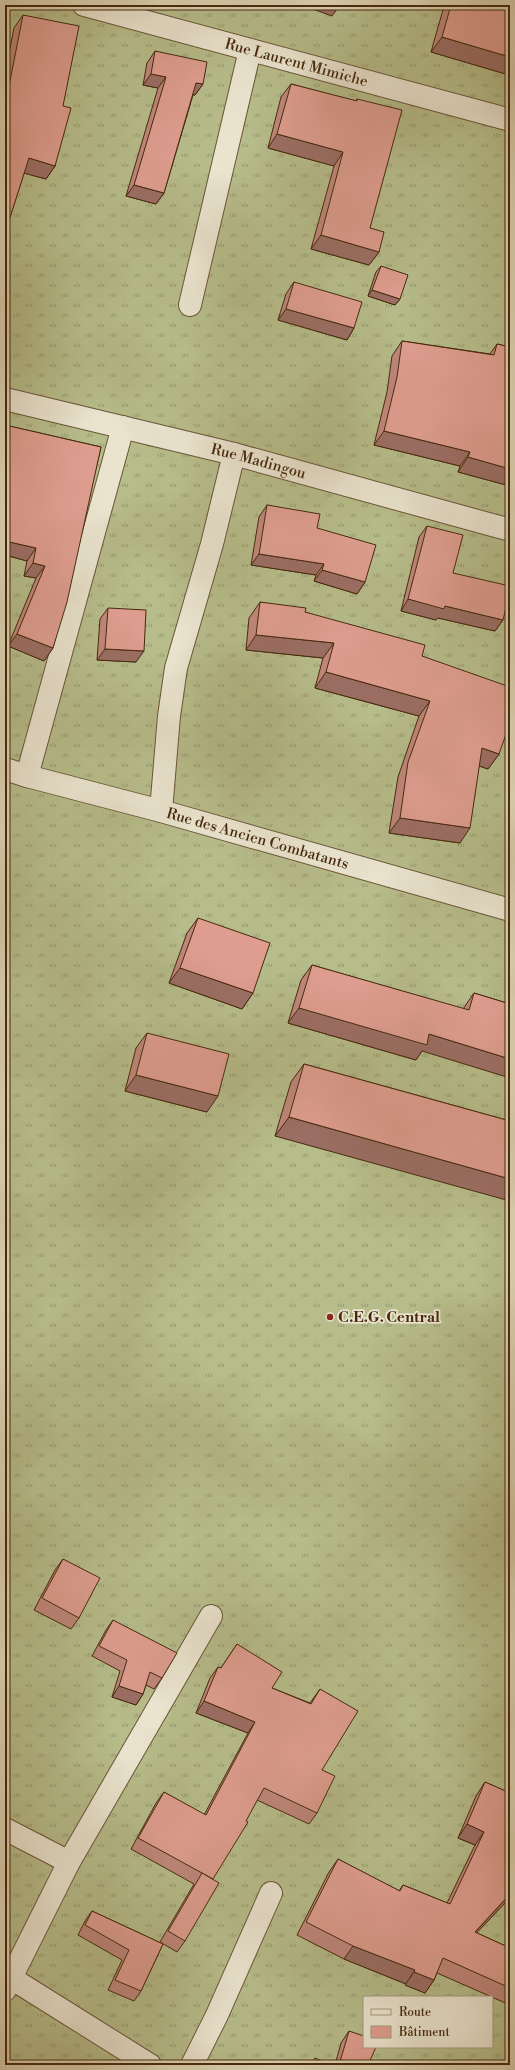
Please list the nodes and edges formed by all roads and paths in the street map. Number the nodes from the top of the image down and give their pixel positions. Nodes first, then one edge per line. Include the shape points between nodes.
1 (84, 5) edge
2 (250, 50) junction
3 (510, 120) edge
4 (190, 305) dead end
5 (5, 399) edge
6 (123, 427) junction
7 (234, 454) junction
8 (510, 530) edge
9 (5, 769) edge
10 (27, 776) junction
11 (161, 810) junction
12 (510, 910) edge
13 (211, 1616) dead end
14 (5, 1830) edge
15 (69, 1862) junction
16 (271, 1893) dead end
17 (8, 1984) edge
18 (150, 2065) edge
19 (192, 2065) edge

1 - 2 street, Rue Laurent Mimiche
2 - 3 street, Rue Laurent Mimiche
2 - 4 street
5 - 6 street, Rue Madingou
6 - 7 street, Rue Madingou
6 - 10 street
7 - 8 street, Rue Madingou
7 - 11 street via 212,544 176,668
9 - 10 street, Rue des Ancien Combatants
10 - 11 street, Rue des Ancien Combatants
11 - 12 street, Rue des Ancien Combatants
13 - 15 street
14 - 15 street
15 - 17 street
16 - 19 street
17 - 18 street

